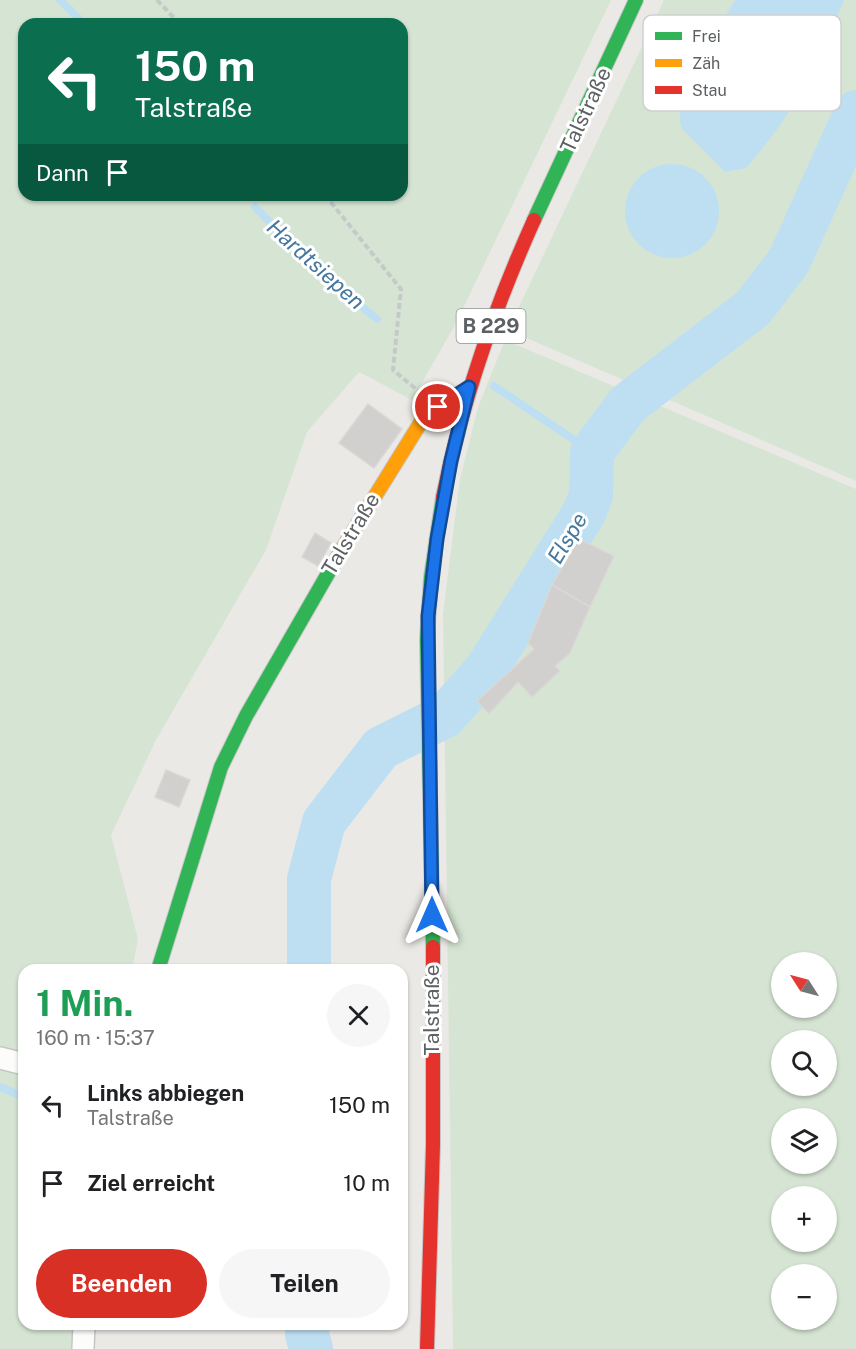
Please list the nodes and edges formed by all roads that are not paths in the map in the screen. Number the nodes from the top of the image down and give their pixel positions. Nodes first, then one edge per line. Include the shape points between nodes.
1 (636, 0) edge
2 (469, 387) junction
3 (160, 964) edge
4 (0, 1058) edge
5 (18, 1062) edge
6 (84, 1330) edge
7 (83, 1349) edge
8 (427, 1349) edge

1 - 2 main road, Talstraße / B 229 via 502,293
2 - 3 main road, Talstraße via 426,414 320,585 246,716 221,767
2 - 8 main road, Talstraße / B 229 via 437,539 428,616 432,752 432,1240
4 - 5 street
6 - 7 street

